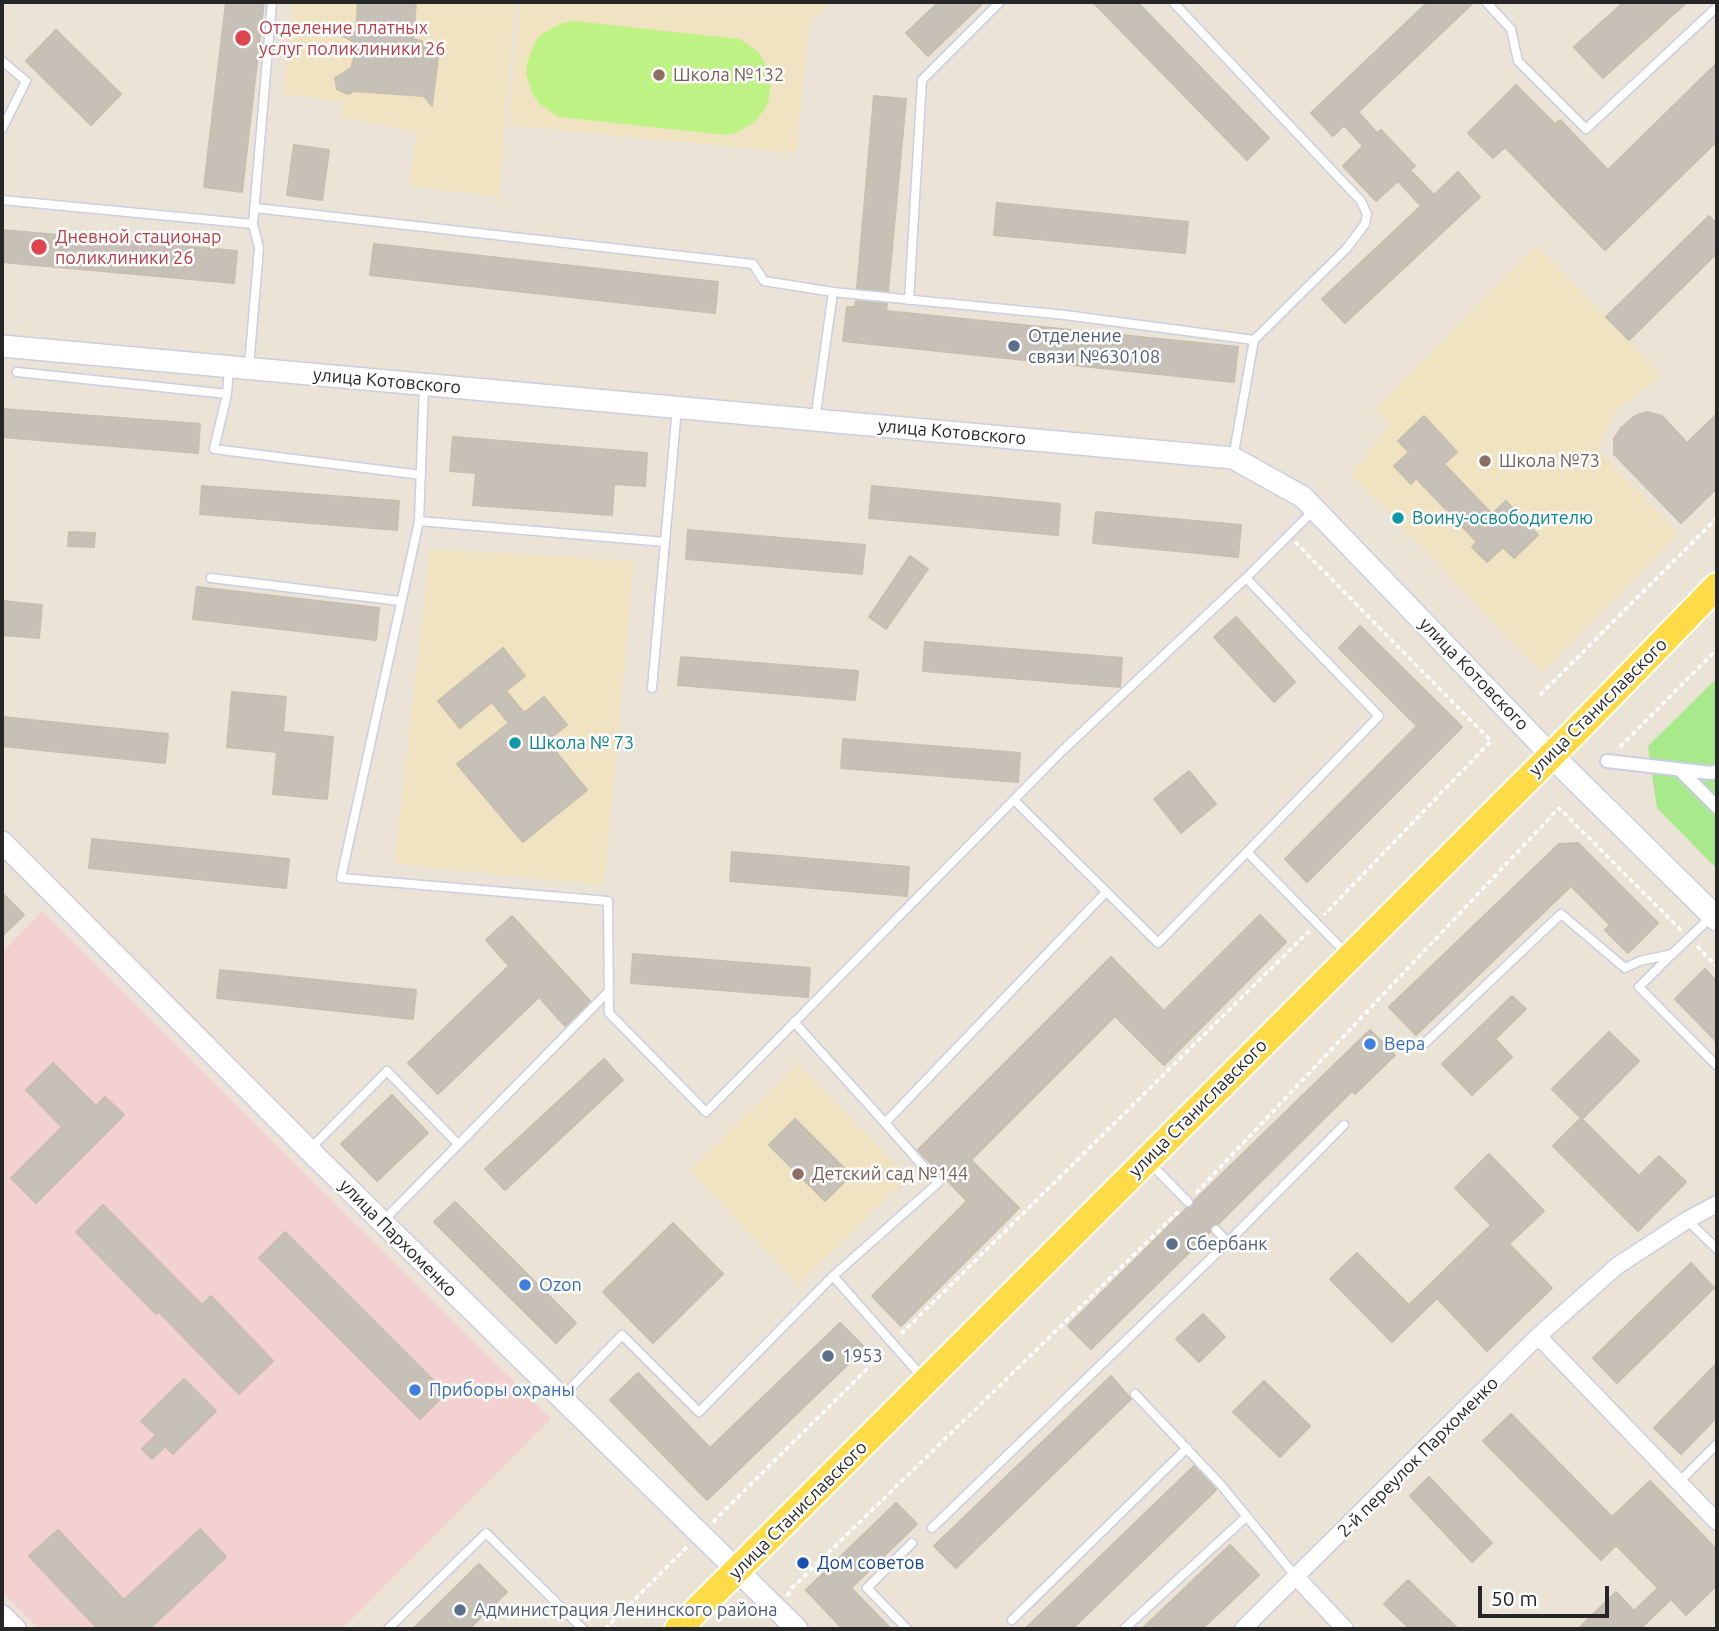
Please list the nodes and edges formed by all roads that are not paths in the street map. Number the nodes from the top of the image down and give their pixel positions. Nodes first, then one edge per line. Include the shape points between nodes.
1 (272, 2) edge
2 (1000, 2) edge
3 (1173, 2) edge
4 (1486, 2) edge
5 (1716, 12) edge
6 (2, 61) edge
7 (2, 129) edge
8 (2, 200) edge
9 (255, 208) junction
10 (253, 224) junction
11 (833, 292) junction
12 (909, 300) junction
13 (1254, 340) junction
14 (2, 346) edge
15 (239, 368) junction
16 (17, 372) dead end
17 (424, 384) junction
18 (227, 394) junction
19 (677, 407) junction
20 (815, 420) junction
21 (1233, 458) junction
22 (421, 475) junction
23 (1315, 509) junction
24 (419, 521) junction
25 (665, 542) junction
26 (211, 578) dead end
27 (1246, 578) junction
28 (1717, 586) edge
29 (400, 601) junction
30 (652, 688) dead end
31 (1550, 754) junction
32 (1607, 761) road end
33 (1680, 769) junction
34 (1717, 771) edge
35 (1014, 800) junction
36 (1717, 807) edge
37 (2, 842) edge
38 (1247, 852) junction
39 (1106, 892) junction
40 (1715, 917) edge
41 (1672, 954) junction
42 (1350, 957) junction
43 (609, 991) junction
44 (794, 1022) junction
45 (1425, 1043) dead end
46 (1717, 1066) edge
47 (885, 1123) junction
48 (1344, 1125) dead end
49 (458, 1144) junction
50 (309, 1150) junction
51 (1147, 1160) junction
52 (1188, 1202) road end
53 (1717, 1204) edge
54 (1687, 1220) junction
55 (382, 1222) junction
56 (1216, 1230) dead end
57 (1228, 1242) junction
58 (1717, 1249) edge
59 (833, 1276) junction
60 (1538, 1336) junction
61 (926, 1381) junction
62 (1135, 1394) dead end
63 (561, 1398) junction
64 (1717, 1444) edge
65 (1186, 1448) junction
66 (1679, 1482) junction
67 (1246, 1517) junction
68 (1717, 1522) edge
69 (932, 1528) dead end
70 (912, 1543) dead end
71 (738, 1570) junction
72 (1297, 1578) junction
73 (2, 1616) edge
74 (1012, 1620) dead end
75 (15, 1629) edge
76 (388, 1629) edge
77 (583, 1629) edge
78 (678, 1629) edge
79 (797, 1629) edge
80 (908, 1629) edge
81 (1124, 1629) edge
82 (1243, 1629) edge
83 (1345, 1629) edge

1 - 9 lane
2 - 12 lane via 922,80
3 - 13 lane via 1344,181 1367,214 1346,249
4 - 5 lane via 1511,29 1518,61 1586,128
6 - 7 lane via 26,81
8 - 10 lane
9 - 10 lane
9 - 11 lane via 753,264 764,281
10 - 15 lane via 259,248
11 - 12 lane
11 - 20 lane
12 - 13 lane
13 - 21 lane
14 - 15 street, улица Котовского
15 - 17 street, улица Котовского
15 - 18 lane
16 - 18 lane
17 - 19 street, улица Котовского
17 - 22 lane
18 - 22 lane via 214,449
19 - 20 street, улица Котовского
19 - 25 lane
20 - 21 street, улица Котовского
21 - 23 street, улица Котовского via 1303,497
22 - 24 lane
23 - 27 lane
23 - 31 street, улица Котовского
24 - 25 lane
24 - 29 lane
25 - 30 lane
26 - 29 lane
27 - 35 lane
27 - 38 lane via 1379,716
28 - 31 main road, улица Станиславского
29 - 43 lane via 341,878 608,901
31 - 40 main road, улица Котовского
31 - 42 main road, улица Станиславского
32 - 33 street
33 - 34 street
33 - 36 street
35 - 39 lane
35 - 44 lane
37 - 50 street, улица Пархоменко
38 - 39 lane via 1158,943
38 - 42 lane
39 - 47 lane
40 - 41 lane
41 - 45 lane via 1625,968 1561,914
41 - 46 lane via 1639,987
42 - 51 main road, улица Станиславского
43 - 44 lane via 609,1013 706,1112
43 - 49 lane
44 - 47 lane
47 - 59 lane via 938,1183
48 - 57 lane
49 - 50 lane via 387,1072
49 - 55 lane
50 - 55 street, улица Пархоменко
51 - 52 lane
51 - 61 main road, улица Станиславского
53 - 54 street, 2-й переулок Пархоменко
54 - 58 lane
54 - 60 street, 2-й переулок Пархоменко via 1617,1266
55 - 63 street, улица Пархоменко
56 - 57 lane
57 - 69 lane
59 - 61 lane
59 - 63 lane via 699,1412 622,1335
60 - 66 street
60 - 72 street, 2-й переулок Пархоменко
61 - 71 main road, улица Станиславского
62 - 65 lane
63 - 71 street, улица Пархоменко
64 - 66 lane
65 - 67 lane
65 - 74 lane
66 - 68 street
67 - 72 lane
67 - 81 lane
70 - 80 lane via 867,1588
71 - 78 main road, улица Станиславского
71 - 79 street, улица Пархоменко
72 - 82 street, 2-й переулок Пархоменко
72 - 83 street
73 - 75 street
76 - 77 lane via 486,1533

